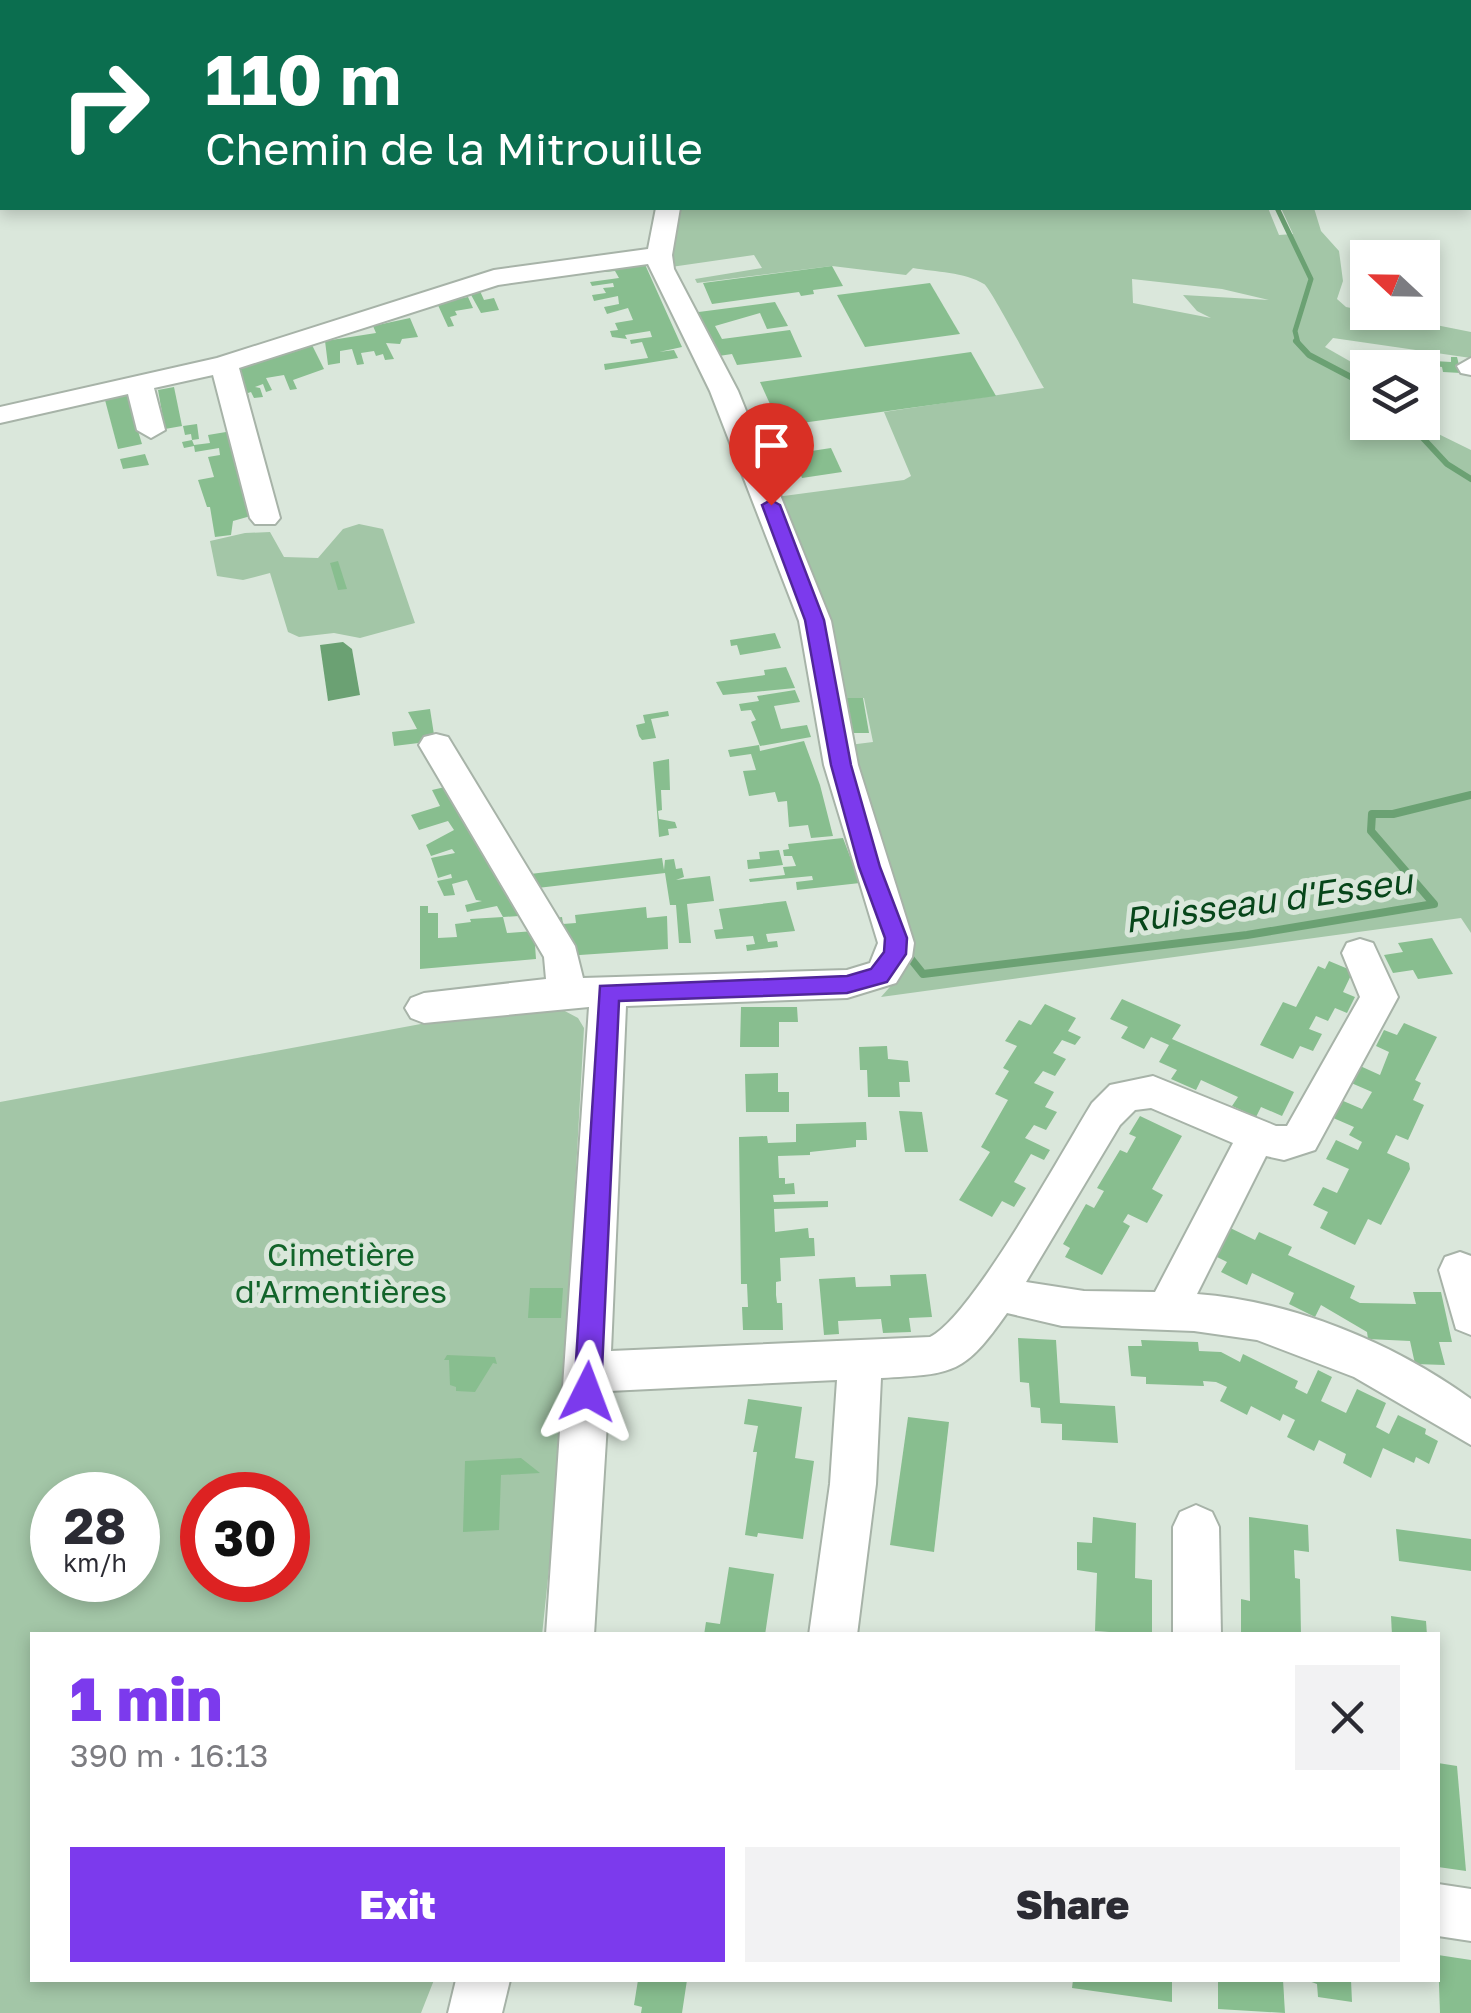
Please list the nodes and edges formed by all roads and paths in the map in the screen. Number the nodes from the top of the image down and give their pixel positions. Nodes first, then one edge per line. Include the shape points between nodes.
1 (668, 210) edge
2 (659, 254) junction
3 (224, 364) junction
4 (140, 386) junction
5 (0, 415) edge
6 (151, 430) dead end
7 (265, 518) dead end
8 (436, 746) dead end
9 (1360, 952) dead end
10 (587, 993) junction
11 (424, 1008) dead end
12 (1257, 1136) junction
13 (1460, 1270) dead end
14 (998, 1291) junction
15 (1167, 1311) junction
16 (1471, 1316) edge
17 (860, 1360) junction
18 (588, 1372) junction
19 (1468, 1414) edge
20 (1196, 1527) dead end
21 (570, 1632) edge
22 (833, 1632) edge
23 (1196, 1632) edge
24 (1440, 1910) edge
25 (1471, 1915) edge
26 (483, 1982) edge
27 (475, 2013) edge

1 - 2 street
2 - 3 street via 494,278
2 - 10 street via 661,270 724,391 814,620 841,765 896,938 890,966 860,982
3 - 4 street
3 - 7 street
4 - 5 street
4 - 6 street
8 - 10 street
9 - 12 street via 1380,997 1305,1132 1284,1144
10 - 11 street
10 - 18 street
12 - 14 street via 1154,1092 1124,1096 1106,1114
12 - 15 street
13 - 16 street
14 - 15 street via 1052,1308
14 - 17 street via 950,1351
15 - 19 street via 1238,1317 1296,1332
17 - 18 street
17 - 22 street via 854,1484
18 - 21 street
20 - 23 street
24 - 25 street
26 - 27 street

